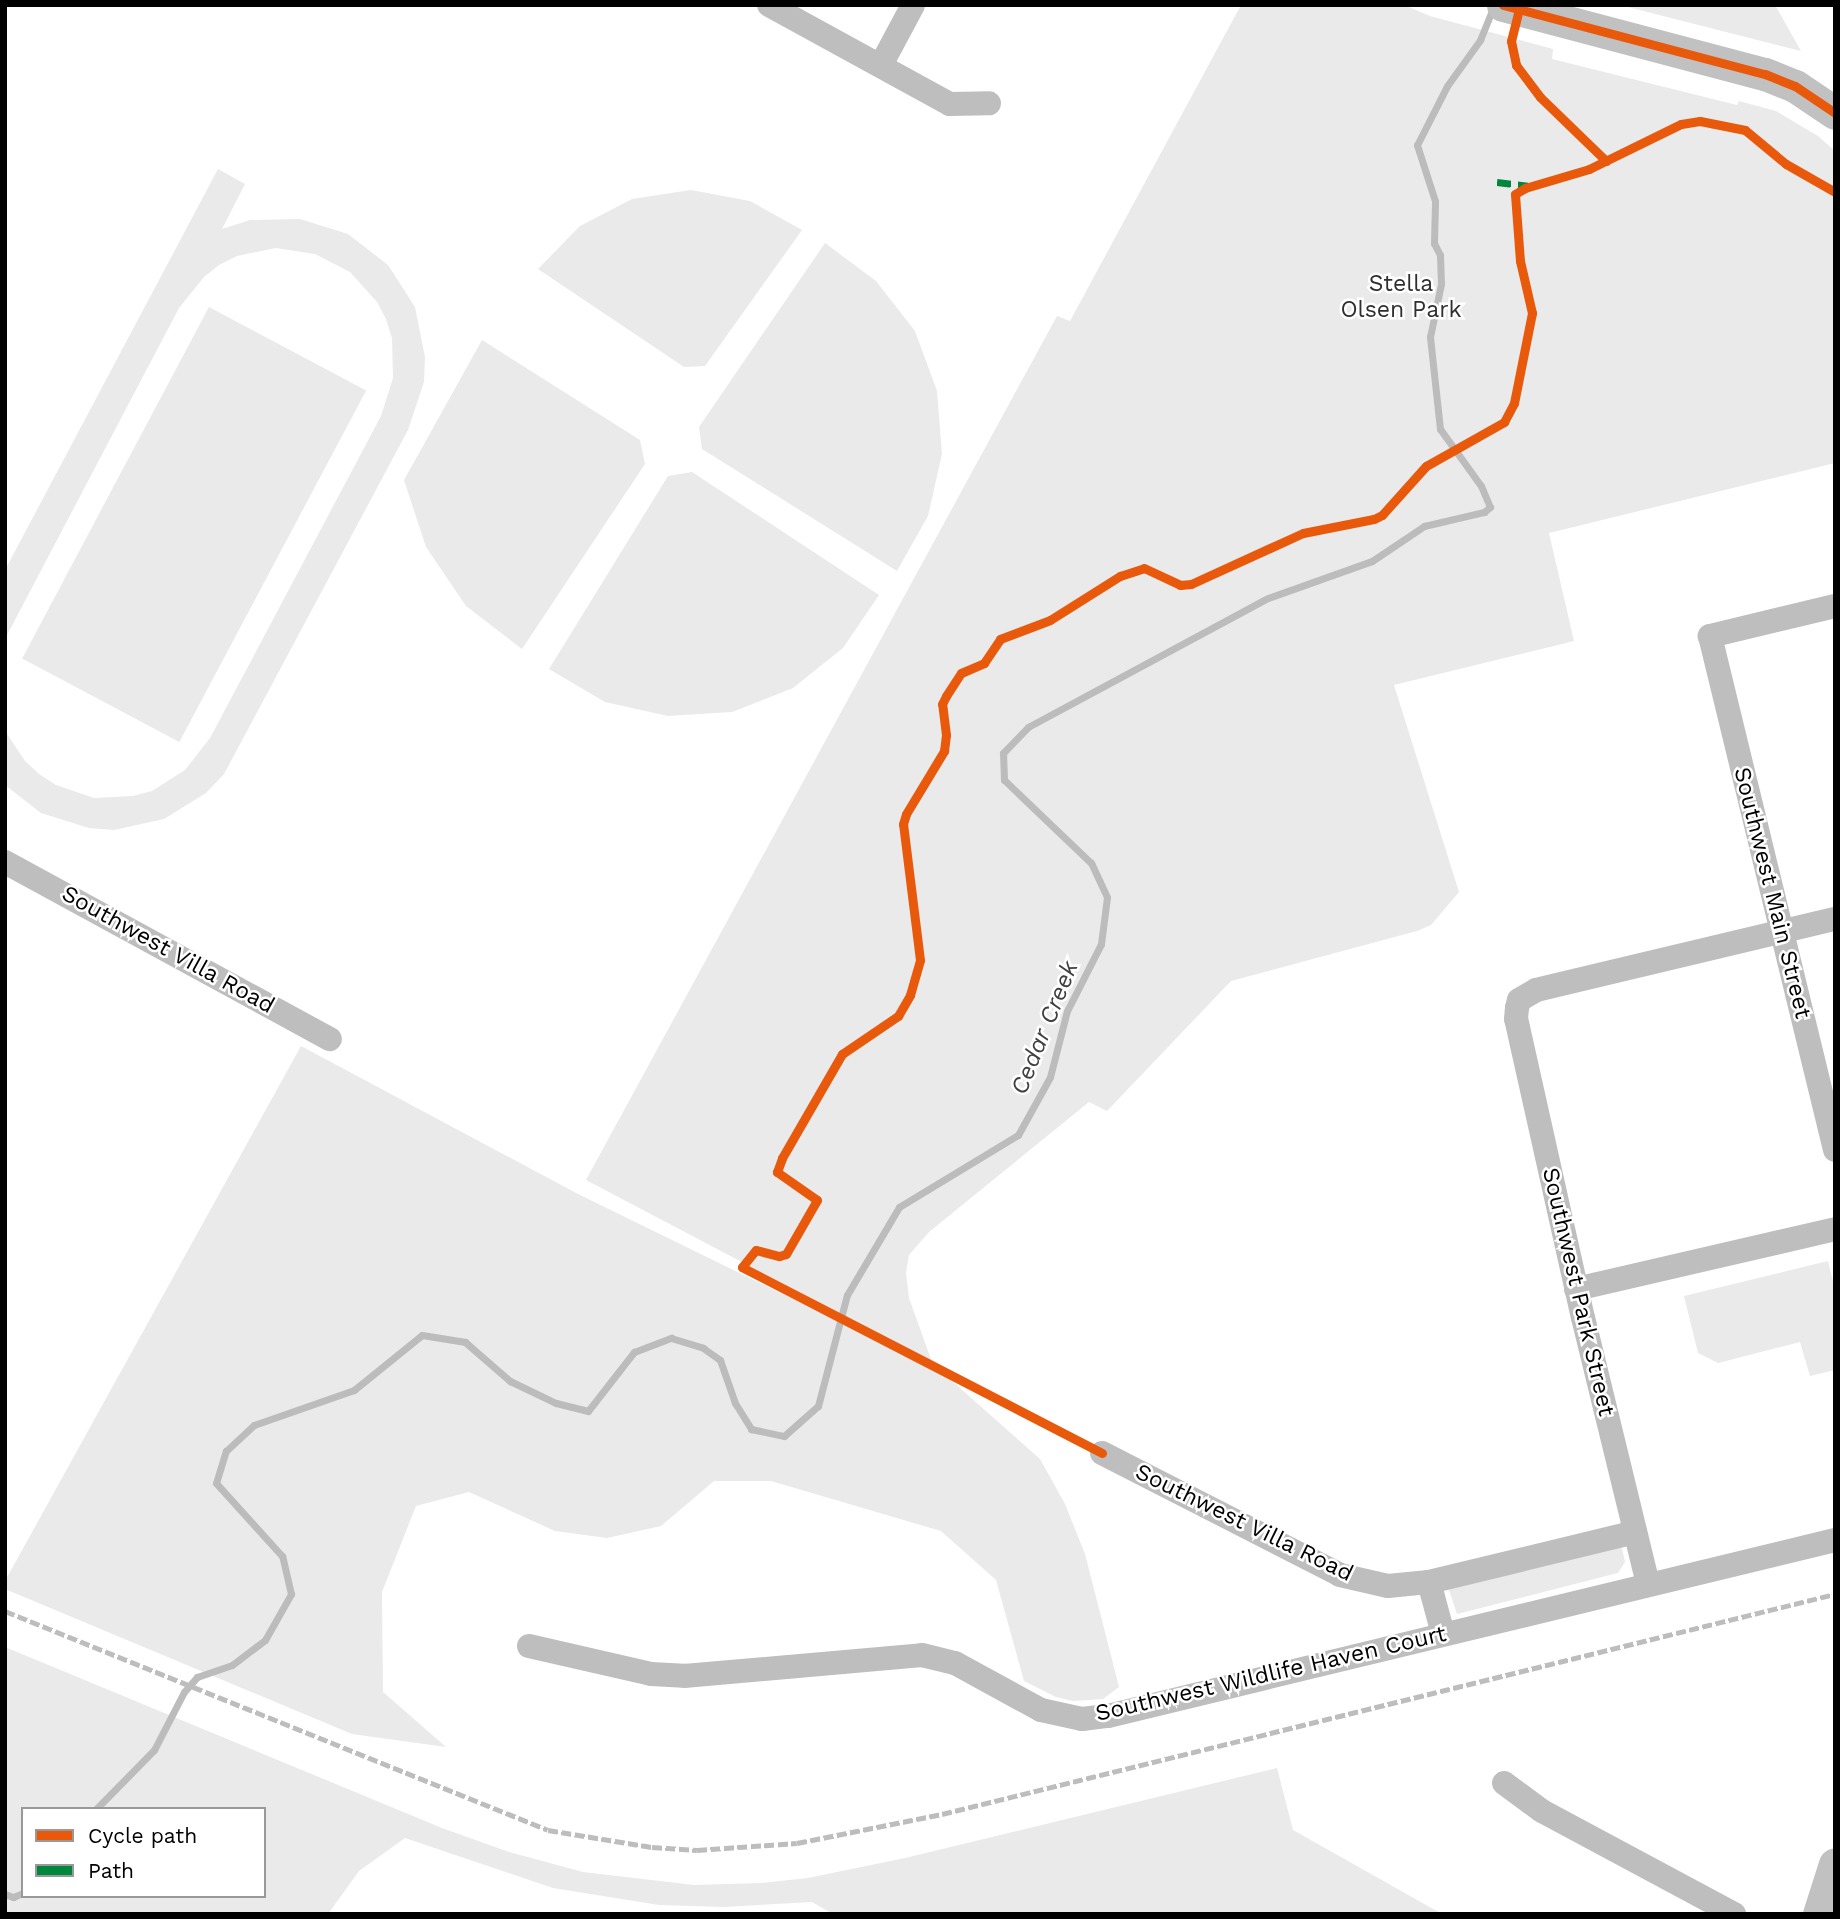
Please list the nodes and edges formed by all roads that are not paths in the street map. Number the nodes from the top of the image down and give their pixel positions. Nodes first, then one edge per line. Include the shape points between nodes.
1 (769, 5) edge
2 (913, 5) edge
3 (1503, 5) edge
4 (881, 65) junction
5 (989, 103) dead end
6 (1835, 113) edge
7 (1835, 606) edge
8 (5, 862) edge
9 (1835, 919) edge
10 (1781, 932) junction
11 (330, 1039) dead end
12 (1835, 1150) edge
13 (1835, 1229) edge
14 (1576, 1289) junction
15 (1102, 1453) dead end
16 (1635, 1532) junction
17 (1835, 1540) edge
18 (1430, 1582) junction
19 (1648, 1584) junction
20 (1443, 1634) junction
21 (529, 1646) dead end
22 (1504, 1783) dead end
23 (1835, 1864) edge
24 (1734, 1914) edge
25 (1819, 1914) edge

1 - 4 street
2 - 4 street
3 - 6 main road via 1765,74 1795,86
4 - 5 street via 950,104
7 - 10 street, Southwest Main Street via 1710,636
8 - 11 street, Southwest Villa Road
9 - 10 street
10 - 12 street, Southwest Main Street
10 - 14 street, Southwest Park Street via 1536,990 1519,1000 1517,1019
13 - 14 street
14 - 16 street, Southwest Park Street
15 - 18 street, Southwest Villa Road via 1349,1578 1388,1586
16 - 18 street, Southwest Villa Road
16 - 19 street, Southwest Park Street
17 - 19 street, Southwest Wildlife Haven Court
18 - 20 street
19 - 20 street, Southwest Wildlife Haven Court
20 - 21 street, Southwest Wildlife Haven Court via 1082,1719 1041,1710 955,1663 922,1655 684,1676 651,1674
22 - 24 street via 1542,1811
23 - 25 main road

